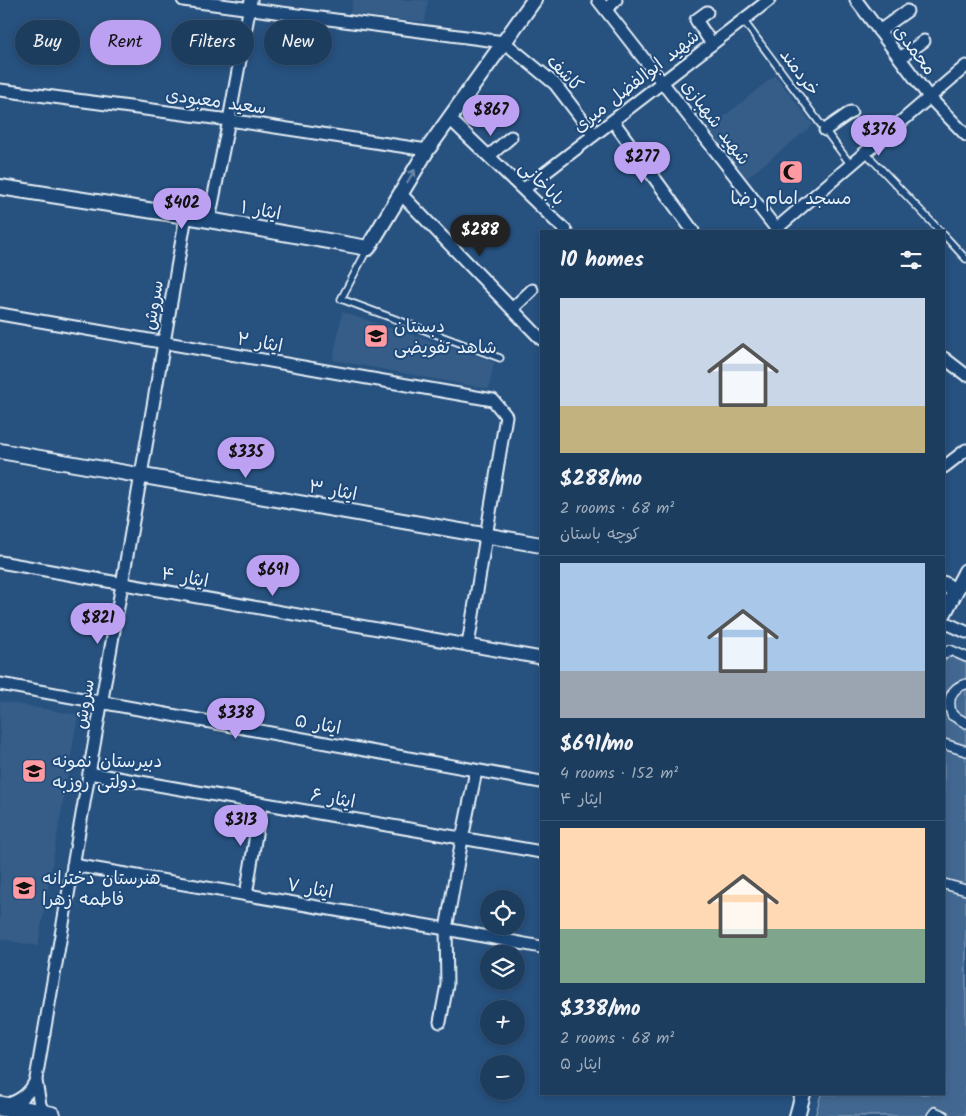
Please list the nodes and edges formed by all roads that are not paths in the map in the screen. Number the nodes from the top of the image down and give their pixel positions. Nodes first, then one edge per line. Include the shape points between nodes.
1 (183, 0) edge
2 (534, 0) edge
3 (616, 0) edge
4 (856, 0) edge
5 (763, 2) edge
6 (250, 4) edge
7 (602, 4) edge
8 (907, 11) dead end
9 (706, 12) dead end
10 (743, 20) junction
11 (879, 31) junction
12 (924, 41) dead end
13 (504, 42) junction
14 (712, 44) junction
15 (900, 58) junction
16 (966, 66) edge
17 (663, 82) junction
18 (0, 90) edge
19 (929, 97) junction
20 (851, 112) dead end
21 (450, 119) junction
22 (229, 120) junction
23 (613, 120) junction
24 (824, 130) junction
25 (594, 135) junction
26 (966, 135) edge
27 (511, 136) dead end
28 (427, 150) junction
29 (865, 152) junction
30 (489, 156) junction
31 (851, 165) junction
32 (0, 187) edge
33 (524, 189) junction
34 (401, 194) junction
35 (186, 216) junction
36 (209, 220) junction
37 (686, 229) edge
38 (565, 230) edge
39 (777, 230) edge
40 (939, 230) edge
41 (945, 237) edge
42 (368, 248) junction
43 (966, 259) edge
44 (532, 290) dead end
45 (512, 309) junction
46 (0, 314) edge
47 (540, 337) edge
48 (164, 343) junction
49 (500, 358) dead end
50 (945, 359) edge
51 (966, 375) edge
52 (966, 450) edge
53 (0, 451) edge
54 (945, 466) edge
55 (141, 476) junction
56 (486, 536) junction
57 (540, 546) edge
58 (0, 562) edge
59 (966, 571) edge
60 (122, 584) junction
61 (950, 587) edge
62 (945, 609) edge
63 (945, 622) edge
64 (966, 632) edge
65 (468, 645) junction
66 (945, 653) edge
67 (966, 656) edge
68 (540, 658) edge
69 (0, 684) edge
70 (966, 684) edge
71 (948, 694) edge
72 (102, 703) junction
73 (966, 723) edge
74 (945, 744) edge
75 (966, 751) edge
76 (476, 771) junction
77 (89, 774) junction
78 (540, 782) edge
79 (261, 804) junction
80 (462, 839) junction
81 (540, 852) edge
82 (73, 865) junction
83 (945, 884) edge
84 (966, 890) edge
85 (246, 895) junction
86 (446, 929) junction
87 (540, 947) edge
88 (440, 1022) dead end
89 (36, 1079) junction
90 (802, 1095) edge
91 (0, 1106) edge
92 (49, 1116) edge
93 (797, 1116) edge
94 (932, 1116) edge
95 (944, 1116) edge

1 - 6 street
2 - 13 street
3 - 7 street
4 - 11 street, محمدی
5 - 10 street, شهید ابوالفضل میری
6 - 13 street
6 - 22 street
7 - 17 street, شهید شهبازی
8 - 11 street
9 - 14 street via 696,20
10 - 14 street, شهید ابوالفضل میری
10 - 24 lane, خردمند
11 - 15 street, محمدی
12 - 15 street
13 - 21 street
13 - 25 street, کاشف via 555,84
14 - 17 street, شهید ابوالفضل میری
15 - 19 street, محمدی
16 - 19 street
17 - 23 street, شهید ابوالفضل میری
17 - 39 street, شهید شهبازی
18 - 22 street, سعید معبودی
19 - 26 street, محمدی
19 - 29 street
20 - 24 street
21 - 28 street
21 - 30 street, باباخانی
22 - 28 street, سعید معبودی
22 - 36 street
23 - 25 street, شهید ابوالفضل میری
23 - 37 street
24 - 31 lane, خردمند
25 - 33 street, شهید ابوالفضل میری
27 - 30 street
34 -> 28 street
29 - 31 street
29 - 40 lane
30 - 33 street, باباخانی
31 - 39 street
32 - 35 street, ایثار ۱
33 - 38 street, باباخانی
34 - 42 street
34 - 45 street
35 - 36 street, ایثار ۱
35 - 48 street, سروش
36 - 42 street, ایثار ۱
41 - 43 lane
42 - 49 lane via 341,299
44 - 45 street
45 - 47 street
46 - 48 street, ایثار ۲
48 - 55 street, سروش
48 - 56 street, ایثار ۲ via 493,400 506,416
50 - 51 street
52 - 54 street
53 - 55 street, ایثار ۳
55 - 56 street, ایثار ۳
55 - 60 street, سروش
56 - 57 street, ایثار ۳
56 - 65 street
58 - 60 street, ایثار ۴
59 - 61 street
60 - 65 street, ایثار ۴
60 - 72 street, سروش
61 - 62 street
63 - 64 street
65 - 68 street, ایثار ۴
66 - 67 street via 950,650
69 - 72 street, ایثار ۵
70 - 71 street
71 - 73 street via 952,715
72 - 76 street, ایثار ۵
72 - 77 street, سروش
74 - 75 street
76 - 78 street, ایثار ۵
76 - 80 street
77 - 79 street, ایثار ۶
77 - 82 street, سروش
79 - 80 street, ایثار ۶
79 - 85 street
80 - 81 street, ایثار ۶
80 - 86 street
82 - 85 street, ایثار ۷
82 - 89 street, سروش
83 - 84 street
85 - 86 street, ایثار ۷
86 - 87 street, ایثار ۷
86 - 88 street via 447,985
89 - 91 street via 29,1093
89 - 92 street via 40,1105
90 - 93 street
91 - 92 highway
94 - 95 street via 935,1112

